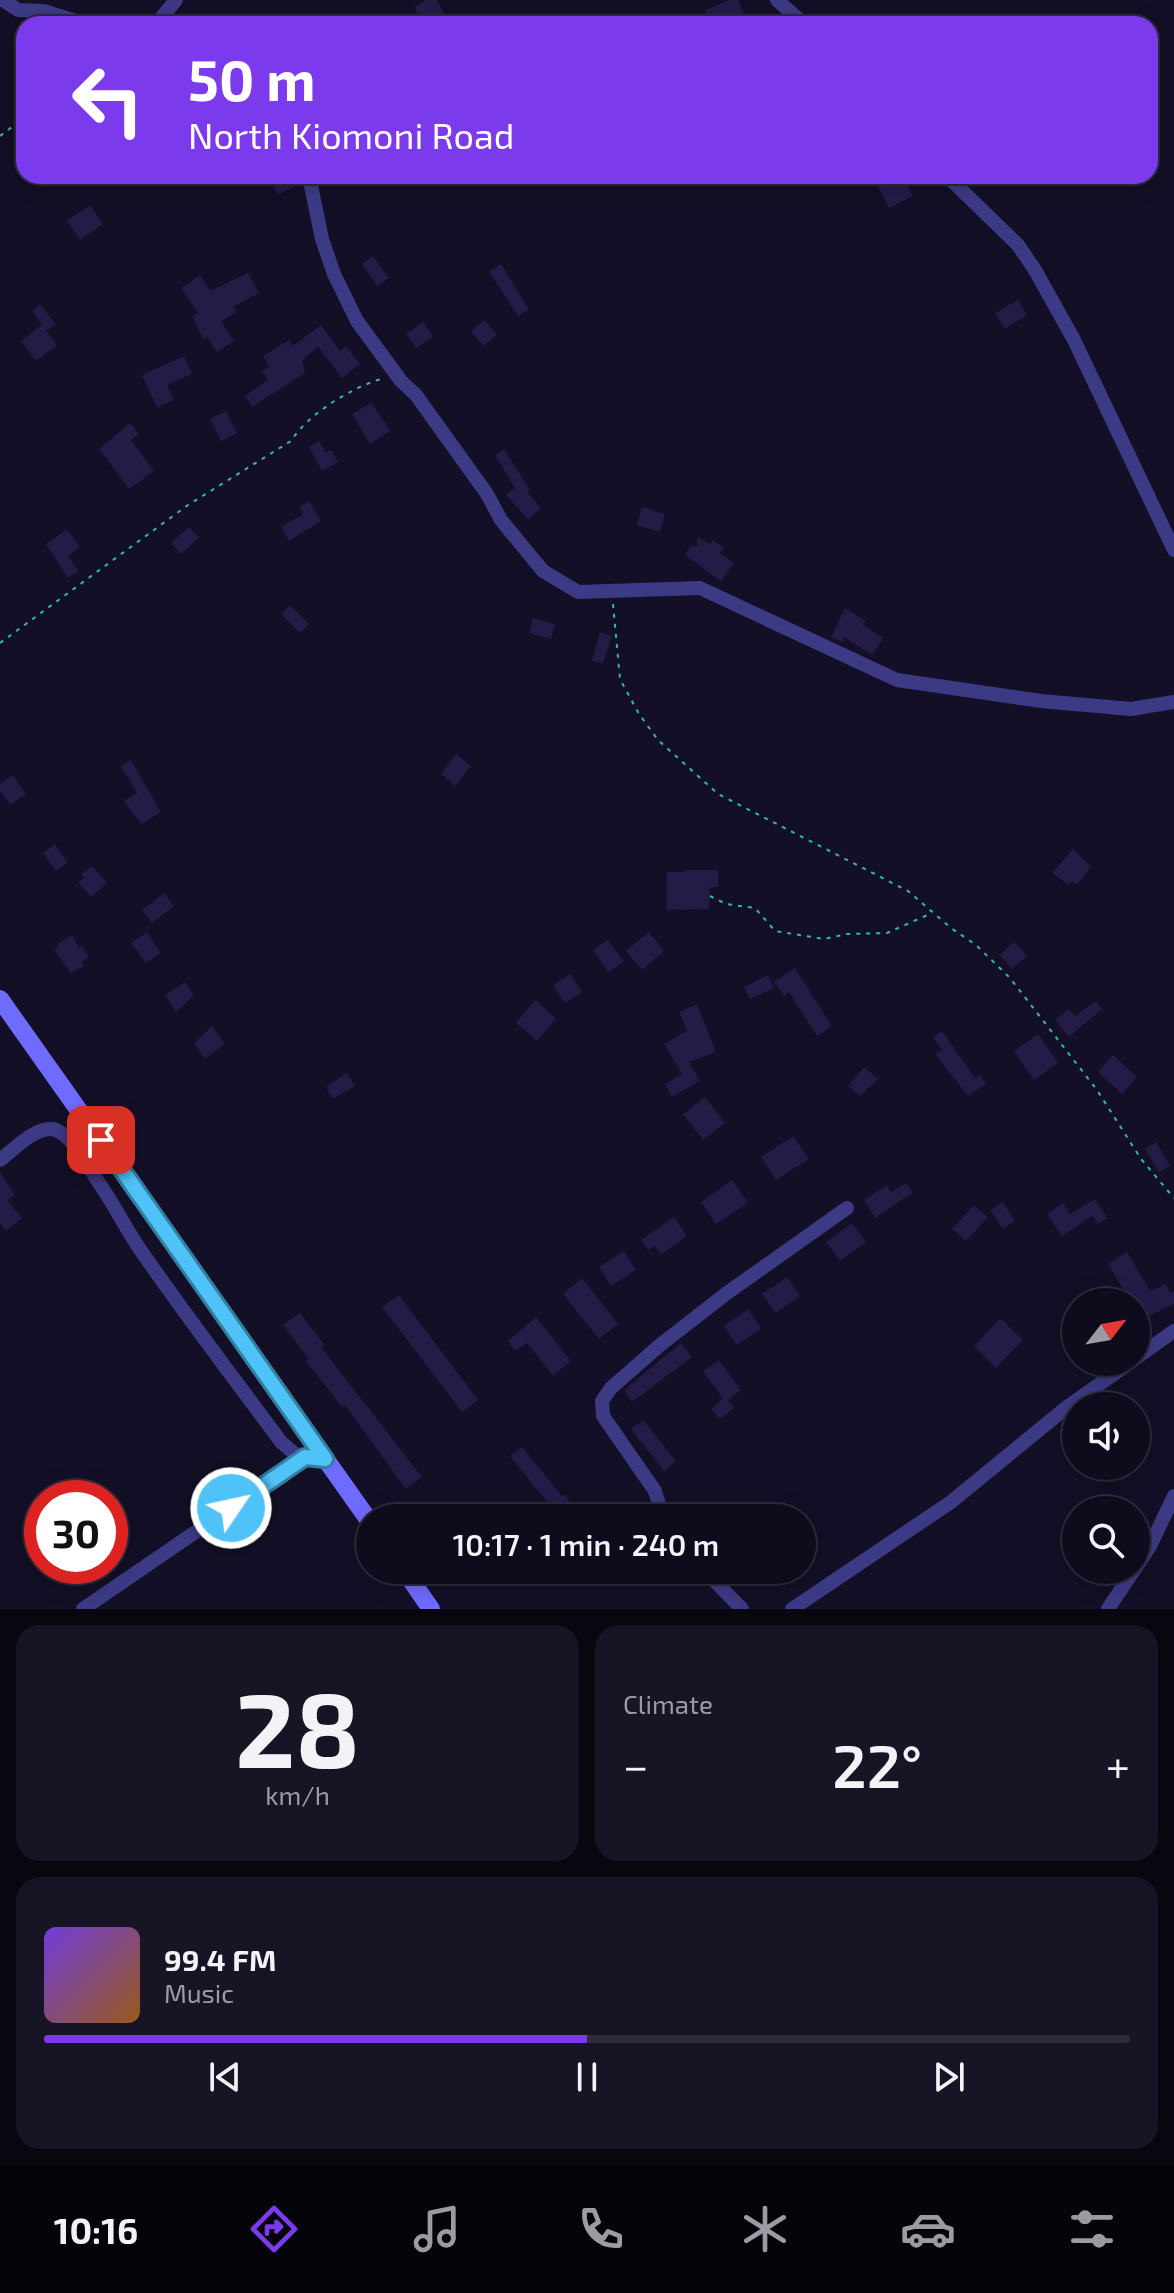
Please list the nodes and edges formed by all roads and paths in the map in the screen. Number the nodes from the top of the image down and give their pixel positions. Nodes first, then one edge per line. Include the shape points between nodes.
1 (3, 0) edge
2 (176, 0) edge
3 (777, 0) edge
4 (60, 16) edge
5 (163, 16) edge
6 (795, 16) edge
7 (311, 184) edge
8 (955, 184) edge
9 (401, 381) junction
10 (1174, 550) edge
11 (612, 591) junction
12 (0, 643) edge
13 (1174, 702) edge
14 (710, 896) dead end
15 (933, 912) junction
16 (0, 999) edge
17 (0, 1160) edge
18 (1174, 1198) edge
19 (847, 1208) dead end
20 (1174, 1331) edge
21 (1150, 1348) edge
22 (1111, 1376) edge
23 (305, 1457) junction
24 (325, 1459) junction
25 (1174, 1496) edge
26 (357, 1504) edge
27 (659, 1504) edge
28 (1150, 1546) edge
29 (414, 1584) edge
30 (718, 1584) edge
31 (1125, 1584) edge
32 (83, 1609) edge
33 (431, 1609) edge
34 (742, 1609) edge
35 (792, 1609) edge
36 (1108, 1609) edge

1 - 4 street via 18,10
2 - 5 street
3 - 6 street
7 - 9 street via 334,274 357,321
8 - 10 street via 1018,245 1035,270
9 - 11 street via 543,571 578,592
9 - 12 path via 379,378 320,410 291,441 188,505
11 - 13 street via 700,588 897,680 1131,709
11 - 15 path via 620,679 658,740 718,794 908,891
14 - 15 path via 755,908 775,931 807,938 887,933
15 - 18 path via 1010,978
16 - 24 main road
17 - 23 street via 41,1130 61,1133 198,1332 281,1442
19 - 27 street via 671,1336 602,1401 603,1416
20 - 21 street
22 - 35 street via 951,1502
23 - 24 street
23 - 32 street
24 - 26 main road
25 - 28 street
29 - 33 main road
30 - 34 street
31 - 36 street

